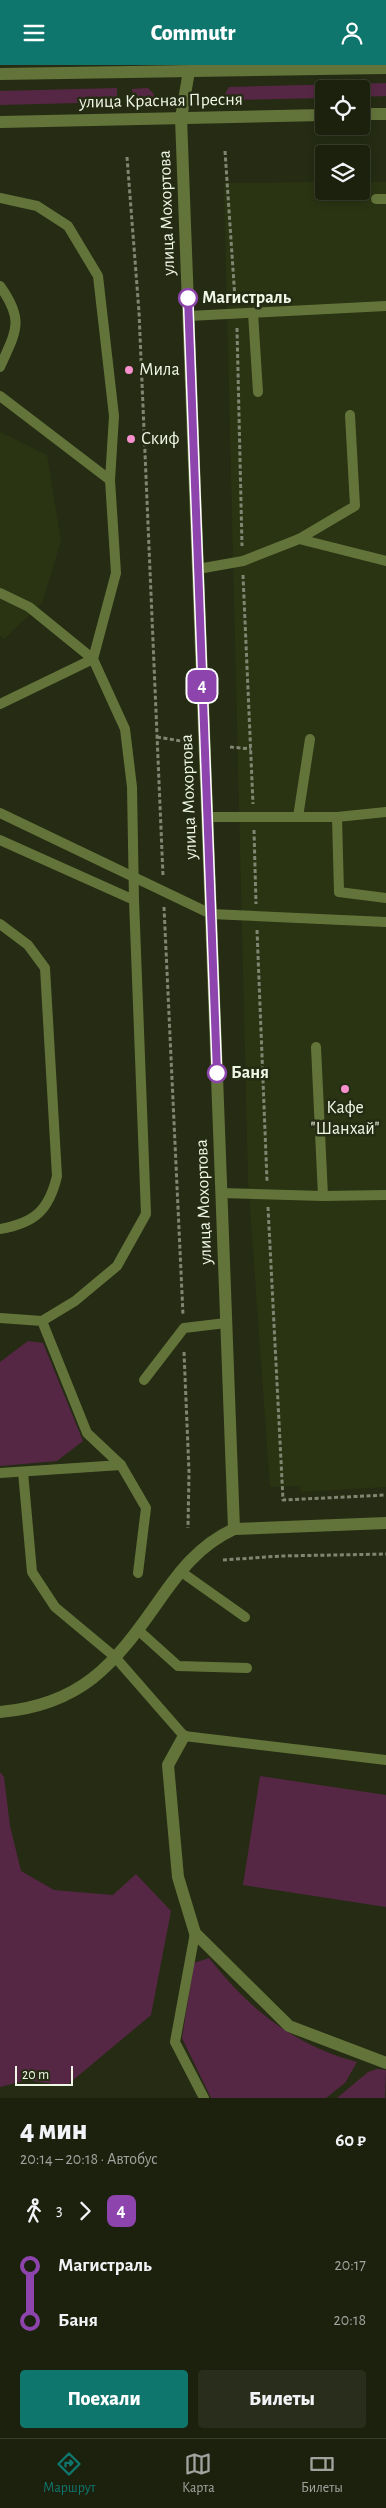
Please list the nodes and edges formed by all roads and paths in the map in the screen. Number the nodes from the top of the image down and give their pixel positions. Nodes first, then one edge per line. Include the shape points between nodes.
1 (386, 67) edge
2 (189, 68) edge
3 (0, 74) edge
4 (370, 114) edge
5 (386, 114) edge
6 (315, 115) edge
7 (181, 118) junction
8 (0, 122) edge
9 (225, 151) dead end
10 (127, 157) dead end
11 (0, 198) edge
12 (0, 286) edge
13 (386, 306) edge
14 (253, 313) junction
15 (236, 314) junction
16 (189, 316) junction
17 (0, 367) edge
18 (258, 392) dead end
19 (0, 396) edge
20 (350, 415) dead end
21 (110, 480) junction
22 (299, 539) junction
23 (243, 561) junction
24 (386, 561) edge
25 (198, 569) junction
26 (0, 593) edge
27 (93, 659) junction
28 (0, 703) edge
29 (157, 737) junction
30 (310, 739) dead end
31 (187, 742) dead end
32 (230, 747) dead end
33 (251, 749) junction
34 (0, 813) edge
35 (386, 813) edge
36 (208, 817) junction
37 (253, 817) junction
38 (298, 817) junction
39 (337, 817) junction
40 (0, 840) edge
41 (134, 877) junction
42 (164, 891) junction
43 (386, 898) edge
44 (134, 900) junction
45 (211, 914) junction
46 (257, 915) junction
47 (386, 923) edge
48 (0, 924) edge
49 (316, 1047) dead end
50 (221, 1193) junction
51 (267, 1193) junction
52 (386, 1195) edge
53 (323, 1196) junction
54 (0, 1229) edge
55 (0, 1318) edge
56 (42, 1321) junction
57 (226, 1323) junction
58 (184, 1328) junction
59 (144, 1380) dead end
60 (121, 1465) junction
61 (23, 1472) junction
62 (0, 1473) edge
63 (386, 1495) edge
64 (386, 1523) edge
65 (188, 1528) dead end
66 (234, 1529) junction
67 (386, 1554) edge
68 (223, 1560) dead end
69 (180, 1571) junction
70 (138, 1573) dead end
71 (245, 1617) dead end
72 (138, 1630) junction
73 (115, 1657) junction
74 (247, 1668) dead end
75 (0, 1713) edge
76 (184, 1735) junction
77 (386, 1760) edge
78 (195, 1933) junction
79 (386, 2063) edge
80 (204, 2098) edge

1 - 2 street, улица Красная Пресня
2 - 3 street, улица Красная Пресня
2 - 7 street, улица Мохортова
4 - 5 street
6 - 7 street, улица Красная Пресня
7 - 8 street, улица Красная Пресня
7 - 16 street, улица Мохортова
9 - 15 path
10 - 29 path via 140,312
11 - 21 lane via 37,206 68,226 98,276 114,416
12 - 17 lane via 12,303 17,328
13 - 14 lane
14 - 15 lane
14 - 18 lane
15 - 16 lane
15 - 23 path
16 - 25 street, улица Мохортова
19 - 21 lane
20 - 22 lane via 355,506
21 - 27 lane via 116,573
22 - 23 lane
22 - 24 lane
23 - 25 lane
23 - 33 path
25 - 36 street, улица Мохортова
26 - 27 lane via 28,607
27 - 28 lane
27 - 41 lane via 125,729 132,787
29 - 31 path
29 - 42 path
30 - 38 lane
32 - 33 path
33 - 37 path
34 - 41 lane
35 - 39 lane
36 - 37 lane
36 - 45 street, улица Мохортова
37 - 38 lane
37 - 46 path
38 - 39 lane
39 - 43 lane via 339,892
40 - 44 lane
41 - 42 lane
41 - 44 lane
42 - 45 lane
42 - 58 path
44 - 56 lane via 146,1214 117,1266 74,1301
45 - 46 lane
45 - 50 street, улица Мохортова
46 - 47 lane
46 - 51 path
48 - 54 lane via 28,945 45,968 57,1176 53,1194 42,1211 20,1225
49 - 53 lane
50 - 51 lane
50 - 57 street, улица Мохортова
51 - 53 lane
51 - 63 path via 283,1500
52 - 53 lane
55 - 56 lane
56 - 60 lane via 87,1433
57 - 58 lane
57 - 66 street, улица Мохортова
58 - 59 lane
58 - 65 path
60 - 61 lane
60 - 70 lane via 146,1508
61 - 62 lane
61 - 73 lane via 32,1572 54,1607
64 - 66 street
66 - 69 street via 206,1545
67 - 68 path
69 - 71 lane
69 - 72 street
72 - 73 street
72 - 74 lane via 178,1666
73 - 75 street via 90,1682 58,1699 29,1710
73 - 76 lane
76 - 77 lane
76 - 78 street via 168,1765 178,1877
78 - 79 street via 289,2026
78 - 80 lane via 175,2042

